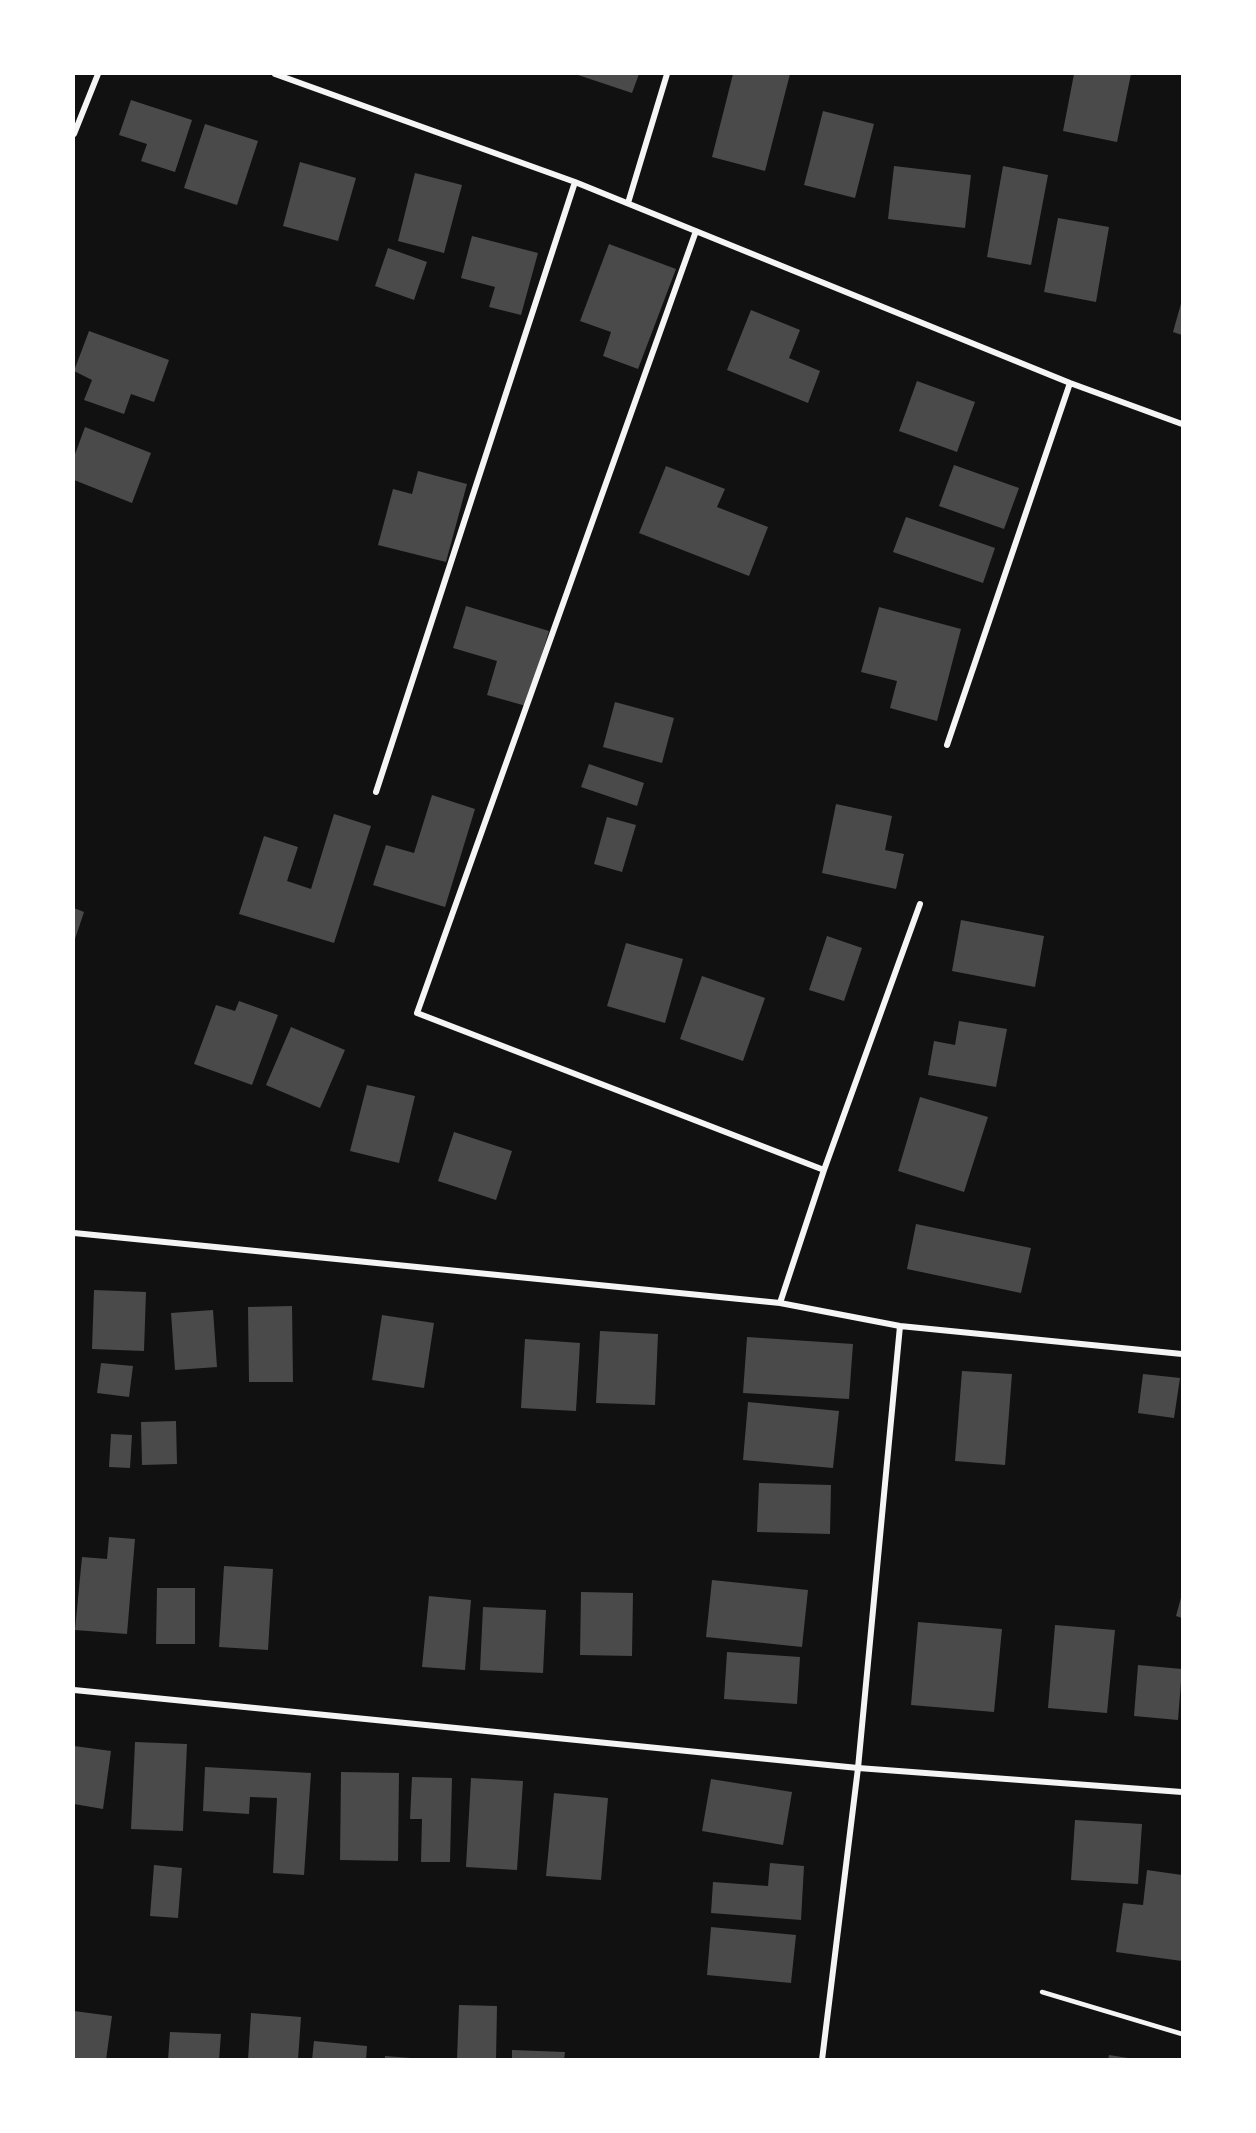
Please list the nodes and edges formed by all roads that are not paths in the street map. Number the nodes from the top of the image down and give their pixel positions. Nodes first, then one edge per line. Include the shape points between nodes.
1 (98, 74) edge
2 (276, 74) edge
3 (667, 74) edge
4 (288, 75) edge
5 (74, 134) edge
6 (575, 182) junction
7 (628, 203) junction
8 (696, 231) junction
9 (1070, 383) junction
10 (1182, 424) edge
11 (947, 745) dead end
12 (376, 792) dead end
13 (920, 904) dead end
14 (824, 1170) junction
15 (74, 1233) edge
16 (780, 1303) junction
17 (900, 1326) junction
18 (1182, 1354) edge
19 (74, 1690) edge
20 (858, 1768) junction
21 (1182, 1792) edge
22 (1042, 1992) dead end
23 (1182, 2034) edge
24 (822, 2060) edge

1 - 5 street
2 - 4 street
3 - 7 street
4 - 6 street
6 - 7 street
6 - 12 street
7 - 8 street
8 - 9 street
8 - 14 street via 417,1013
9 - 10 street
9 - 11 street
13 - 14 street
14 - 16 street
15 - 16 street
16 - 17 street
17 - 18 street
17 - 20 street
19 - 20 street
20 - 21 street
20 - 24 street
22 - 23 lane

